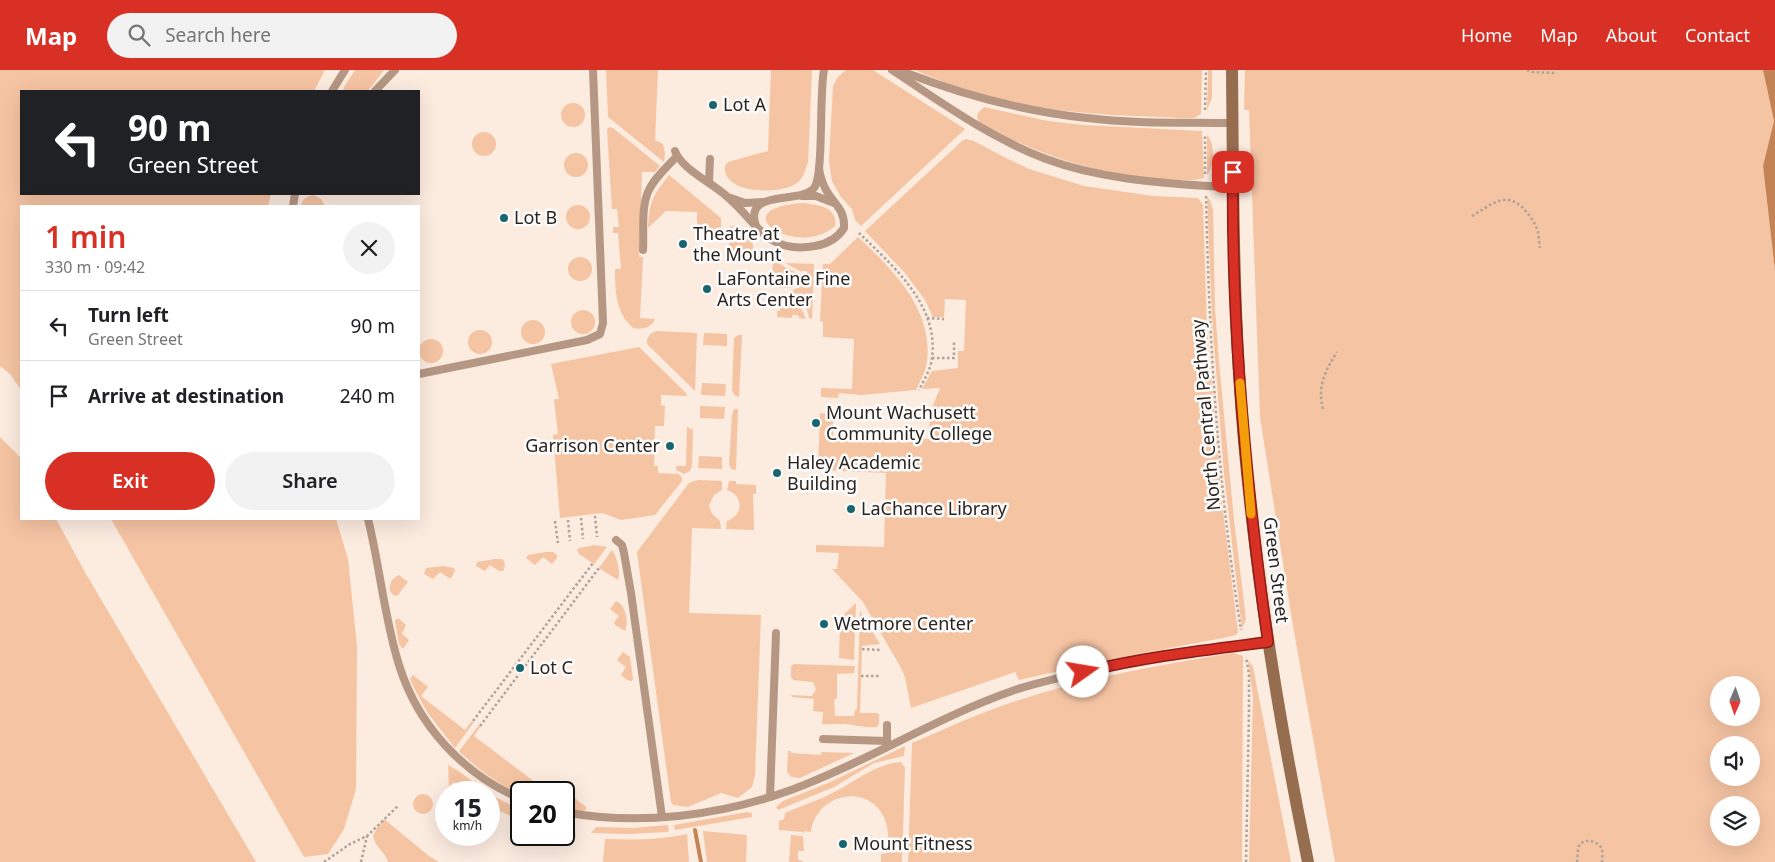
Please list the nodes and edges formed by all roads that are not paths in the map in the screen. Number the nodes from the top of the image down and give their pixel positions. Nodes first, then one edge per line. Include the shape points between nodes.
1 (344, 70) edge
2 (395, 70) edge
3 (593, 70) edge
4 (824, 70) edge
5 (892, 70) edge
6 (899, 70) edge
7 (1232, 70) edge
8 (333, 90) edge
9 (376, 90) edge
10 (1233, 123) junction
11 (710, 159) dead end
12 (819, 168) junction
13 (710, 183) junction
14 (1232, 188) junction
15 (726, 195) junction
16 (797, 196) junction
17 (763, 202) junction
18 (841, 210) junction
19 (759, 230) junction
20 (643, 250) dead end
21 (420, 374) edge
22 (368, 520) edge
23 (616, 540) dead end
24 (776, 633) dead end
25 (1268, 642) junction
26 (888, 726) dead end
27 (824, 739) dead end
28 (887, 744) junction
29 (510, 794) edge
30 (770, 796) junction
31 (575, 813) edge
32 (662, 817) junction
33 (1308, 862) edge

1 - 8 lane
2 - 9 lane
3 - 21 lane via 600,334 587,340
4 - 12 lane
5 - 14 lane via 990,134 1047,159 1110,176
6 - 10 lane via 982,98 1072,116
7 - 10 street, Green Street
10 - 14 street, Green Street
11 - 13 lane
12 - 16 lane via 813,188
12 - 18 lane via 826,190
13 - 15 lane
13 - 20 lane via 676,153 647,194
14 - 25 street, Green Street via 1242,415
15 - 17 lane via 745,203
15 - 19 lane
16 - 17 lane
16 - 18 lane via 826,199
17 - 19 lane via 755,213 755,224
18 - 19 lane via 845,218 844,228 823,244 789,246 774,242
22 - 29 lane via 390,631 404,681 442,742 466,766
23 - 32 lane via 622,545 631,593
24 - 30 lane
25 - 28 lane via 1137,660 1031,685 994,697
25 - 33 street, Green Street
26 - 28 lane
27 - 28 lane
28 - 30 lane via 807,783
30 - 32 lane via 718,810
31 - 32 lane via 613,818

